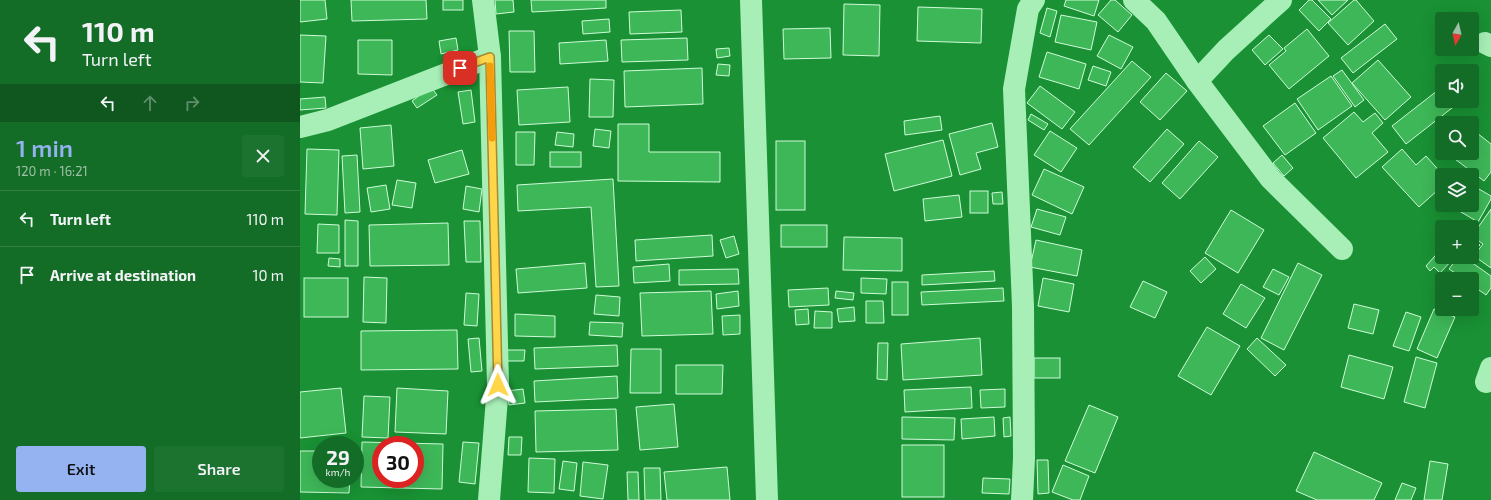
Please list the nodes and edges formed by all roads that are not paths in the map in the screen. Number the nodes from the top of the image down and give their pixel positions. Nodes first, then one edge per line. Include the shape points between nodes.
1 (483, 0) edge
2 (751, 0) edge
3 (1034, 0) edge
4 (1134, 0) edge
5 (1281, 0) edge
6 (490, 57) junction
7 (1197, 81) junction
8 (300, 127) edge
9 (1342, 249) dead end
10 (489, 500) edge
11 (767, 500) edge
12 (1022, 500) edge

1 - 6 street
2 - 11 street
3 - 12 street via 1028,9 1014,88 1023,306
4 - 7 street via 1156,21
5 - 7 street via 1226,50
6 - 8 street via 328,120
6 - 10 street via 498,385
7 - 9 street via 1271,179

